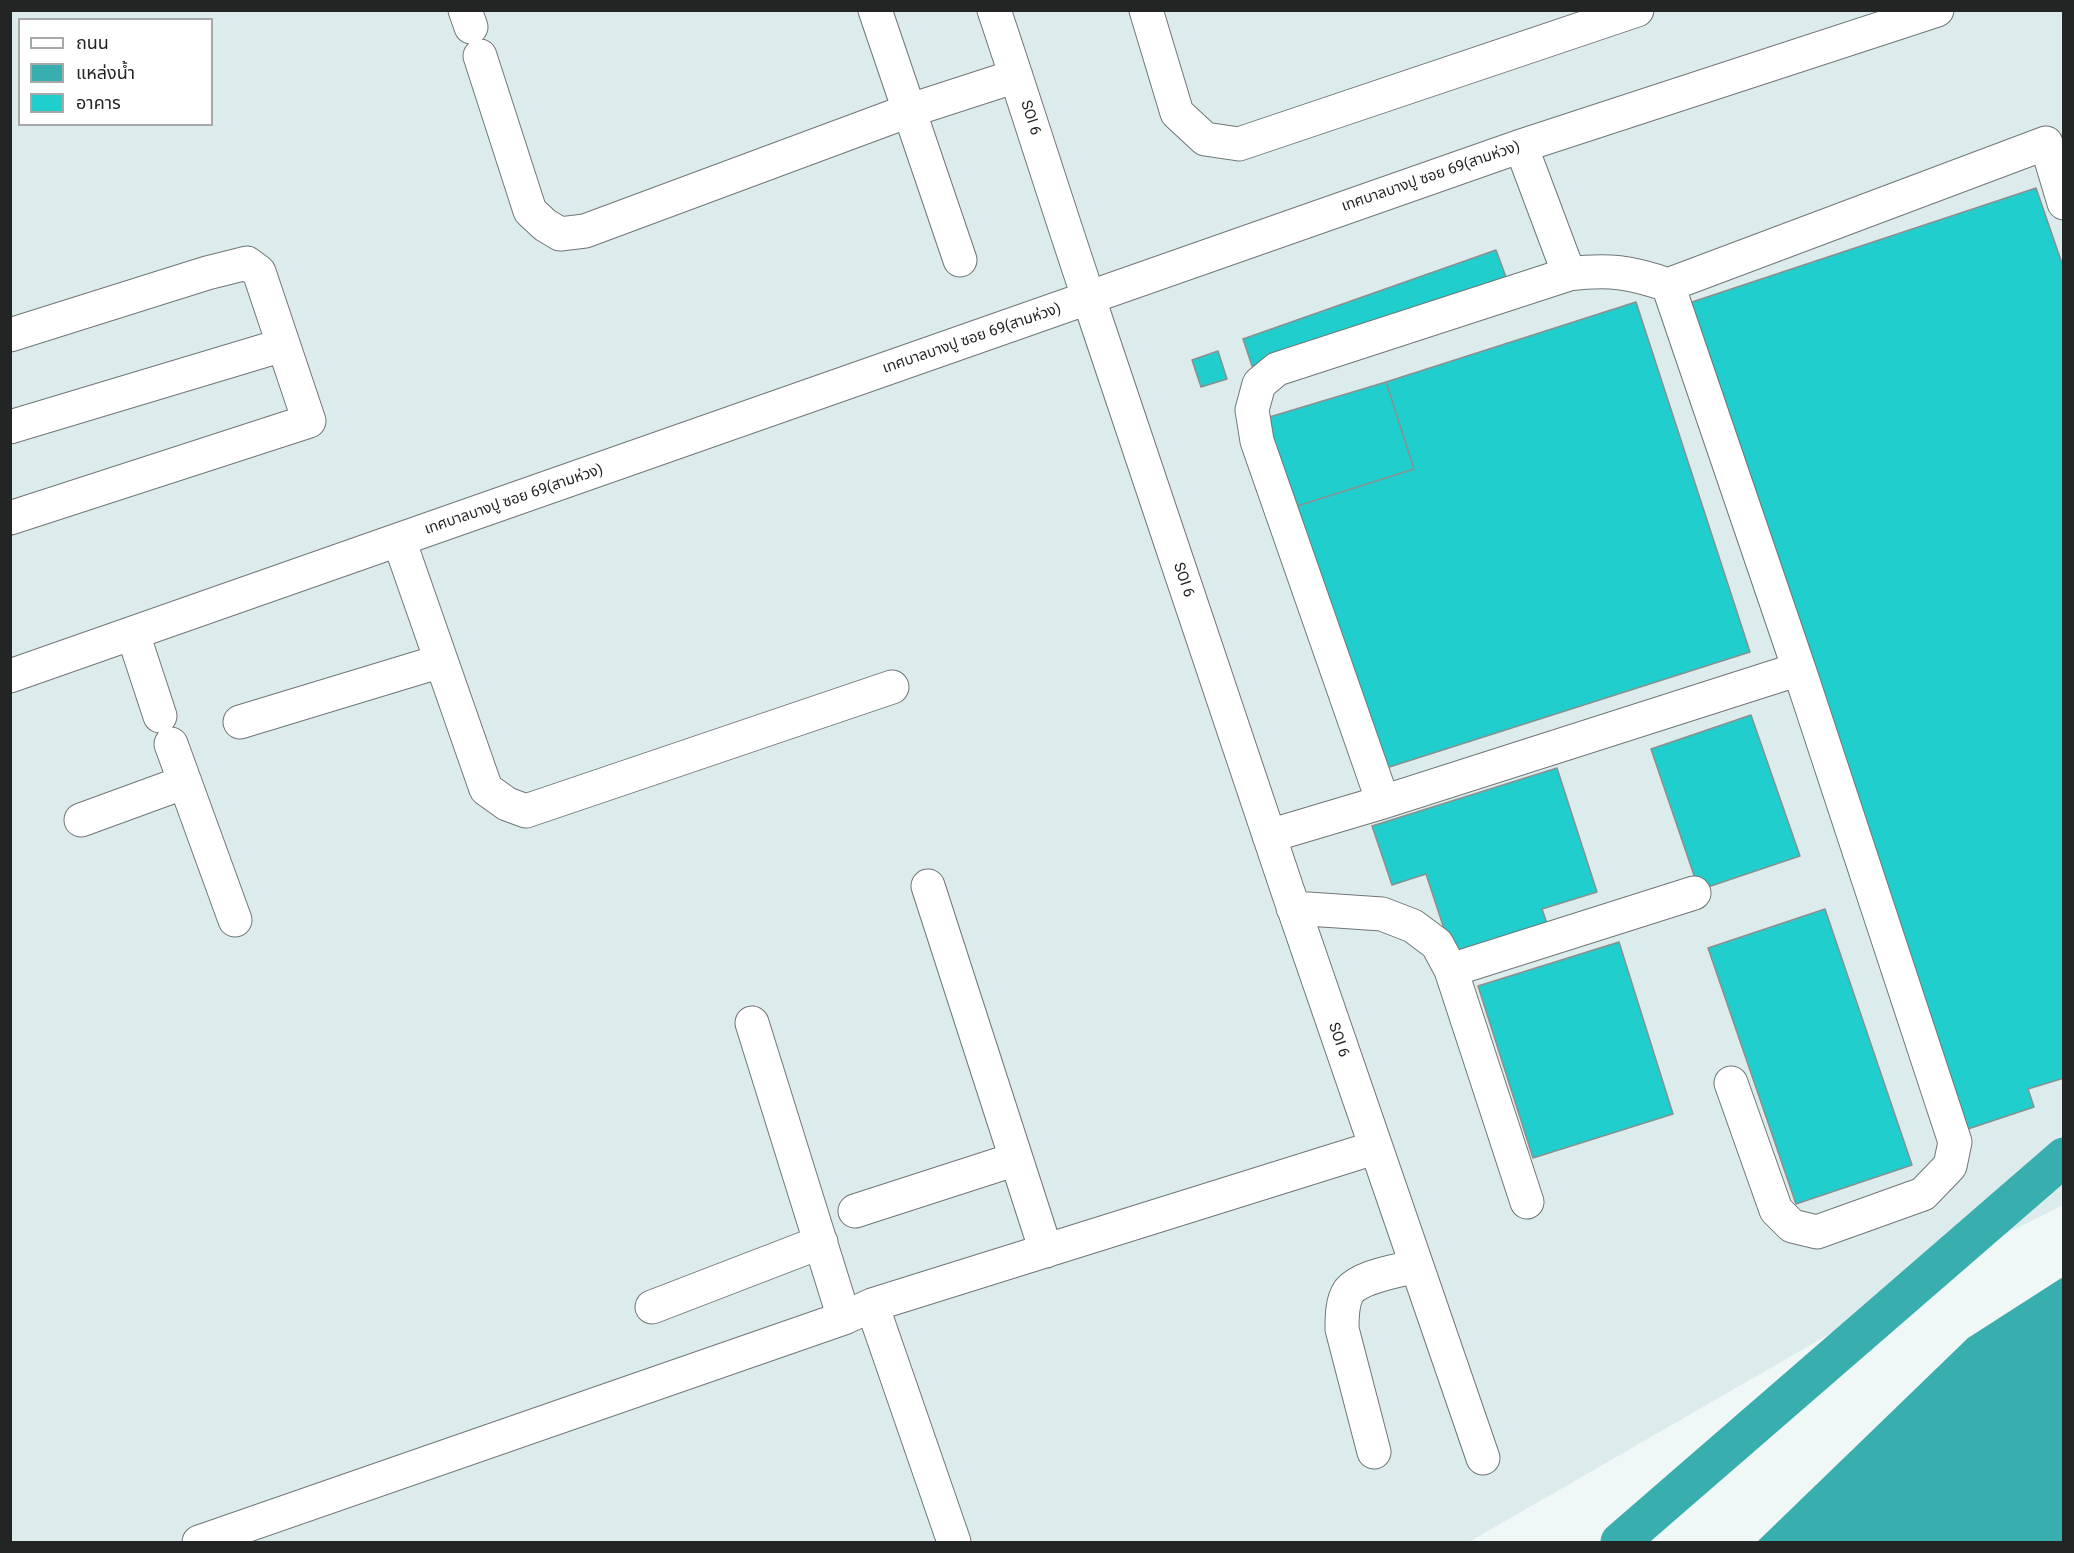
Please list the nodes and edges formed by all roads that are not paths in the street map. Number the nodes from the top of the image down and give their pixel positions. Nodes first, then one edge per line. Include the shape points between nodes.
1 (875, 10) edge
2 (994, 10) edge
3 (1146, 10) edge
4 (1637, 10) edge
5 (1937, 10) edge
6 (472, 31) edge
7 (1016, 76) junction
8 (908, 111) junction
9 (2055, 135) edge
10 (1521, 146) junction
11 (2064, 202) edge
12 (960, 260) dead end
13 (1569, 274) junction
14 (1668, 285) junction
15 (1088, 298) junction
16 (10, 334) edge
17 (283, 345) junction
18 (10, 427) edge
19 (10, 518) edge
20 (399, 540) junction
21 (133, 634) junction
22 (441, 661) junction
23 (1799, 669) junction
24 (10, 676) edge
25 (892, 687) dead end
26 (240, 722) dead end
27 (185, 782) junction
28 (1383, 802) junction
29 (81, 820) dead end
30 (1269, 836) junction
31 (928, 886) dead end
32 (1694, 893) dead end
33 (1293, 908) junction
34 (235, 920) dead end
35 (1451, 970) junction
36 (752, 1023) dead end
37 (1731, 1083) dead end
38 (1374, 1148) junction
39 (1016, 1159) junction
40 (1527, 1202) dead end
41 (855, 1211) dead end
42 (820, 1242) junction
43 (1046, 1251) junction
44 (1416, 1266) junction
45 (652, 1307) dead end
46 (858, 1312) junction
47 (1374, 1452) dead end
48 (1483, 1458) dead end
49 (199, 1542) edge
50 (954, 1542) edge

1 - 8 street
2 - 7 street, SOI 6
3 - 4 street via 1177,113 1204,139 1239,144
5 - 10 street, เทศบาลบางปู ซอย 69(สามห่วง)
6 - 8 street via 530,211 560,234 585,231
7 - 8 street
7 - 15 street, SOI 6
8 - 12 street
9 - 11 street
9 - 14 street
10 - 13 street
10 - 15 street, เทศบาลบางปู ซอย 69(สามห่วง)
13 - 14 street via 1616,271
13 - 28 street via 1277,369 1259,384 1252,410 1257,441
14 - 23 street
15 - 20 street, เทศบาลบางปู ซอย 69(สามห่วง)
15 - 30 street, SOI 6
16 - 17 street via 247,263 259,272
17 - 18 street
17 - 19 street via 309,421
20 - 21 street, เทศบาลบางปู ซอย 69(สามห่วง)
20 - 22 street
21 - 24 street, เทศบาลบางปู ซอย 69(สามห่วง)
21 - 27 street
22 - 25 street via 486,789 507,804 526,811
22 - 26 street
23 - 28 street
23 - 37 street via 1955,1142 1950,1166 1923,1194 1817,1232 1792,1226 1776,1210
27 - 29 street
27 - 34 street
28 - 30 street
30 - 33 street, SOI 6
31 - 39 street
32 - 35 street
33 - 35 street via 1382,914 1413,926 1437,944
33 - 38 street, SOI 6
35 - 40 street
36 - 42 street
38 - 43 street
38 - 44 street, SOI 6
39 - 41 street
39 - 43 street
42 - 45 street
42 - 46 street
43 - 46 street
44 - 47 street via 1363,1281 1348,1292 1343,1310 1342,1329
44 - 48 street, SOI 6
46 - 49 street
46 - 50 street

